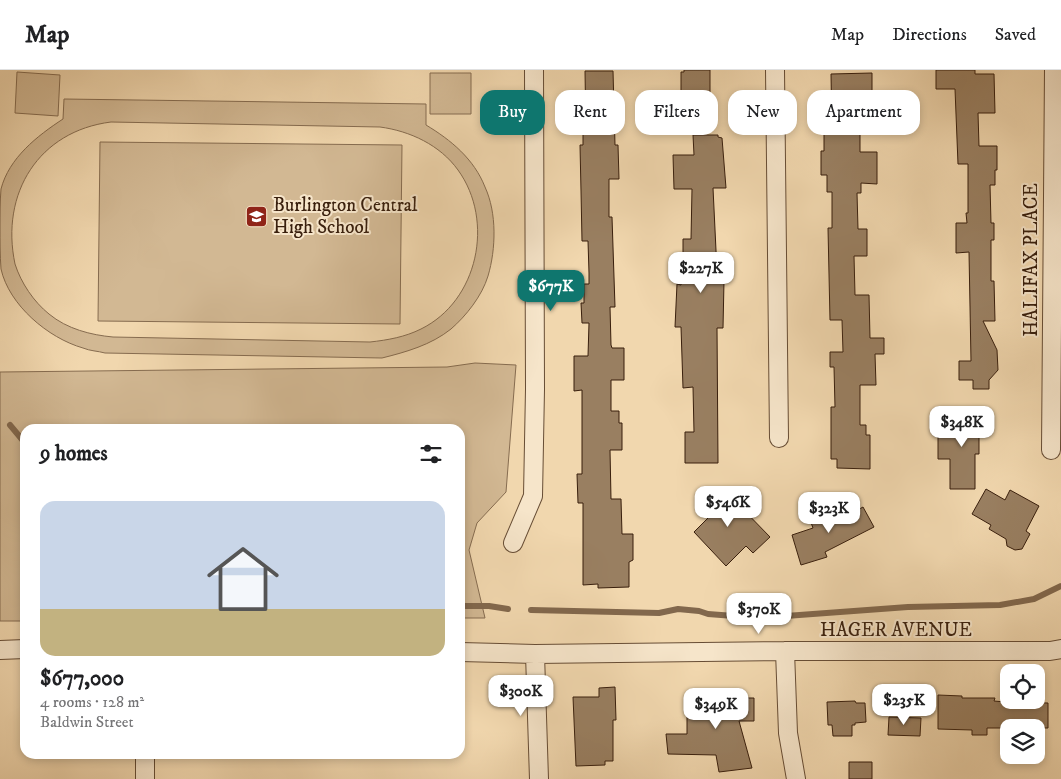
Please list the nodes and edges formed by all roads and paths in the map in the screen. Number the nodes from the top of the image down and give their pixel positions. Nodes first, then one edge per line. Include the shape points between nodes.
1 (534, 70) edge
2 (775, 70) edge
3 (1054, 70) edge
4 (780, 438) dead end
5 (1051, 450) dead end
6 (513, 543) dead end
7 (1061, 648) edge
8 (20, 649) edge
9 (0, 650) edge
10 (785, 651) junction
11 (465, 652) edge
12 (535, 654) junction
13 (145, 759) edge
14 (145, 779) edge
15 (539, 779) edge
16 (796, 779) edge

1 - 6 street via 533,496
2 - 4 street
3 - 5 street, HALIFAX PLACE
7 - 10 street, HAGER AVENUE via 1050,651
8 - 9 street
10 - 12 street, HAGER AVENUE
10 - 16 street via 788,733
11 - 12 street, HAGER AVENUE
12 - 15 street
13 - 14 street

